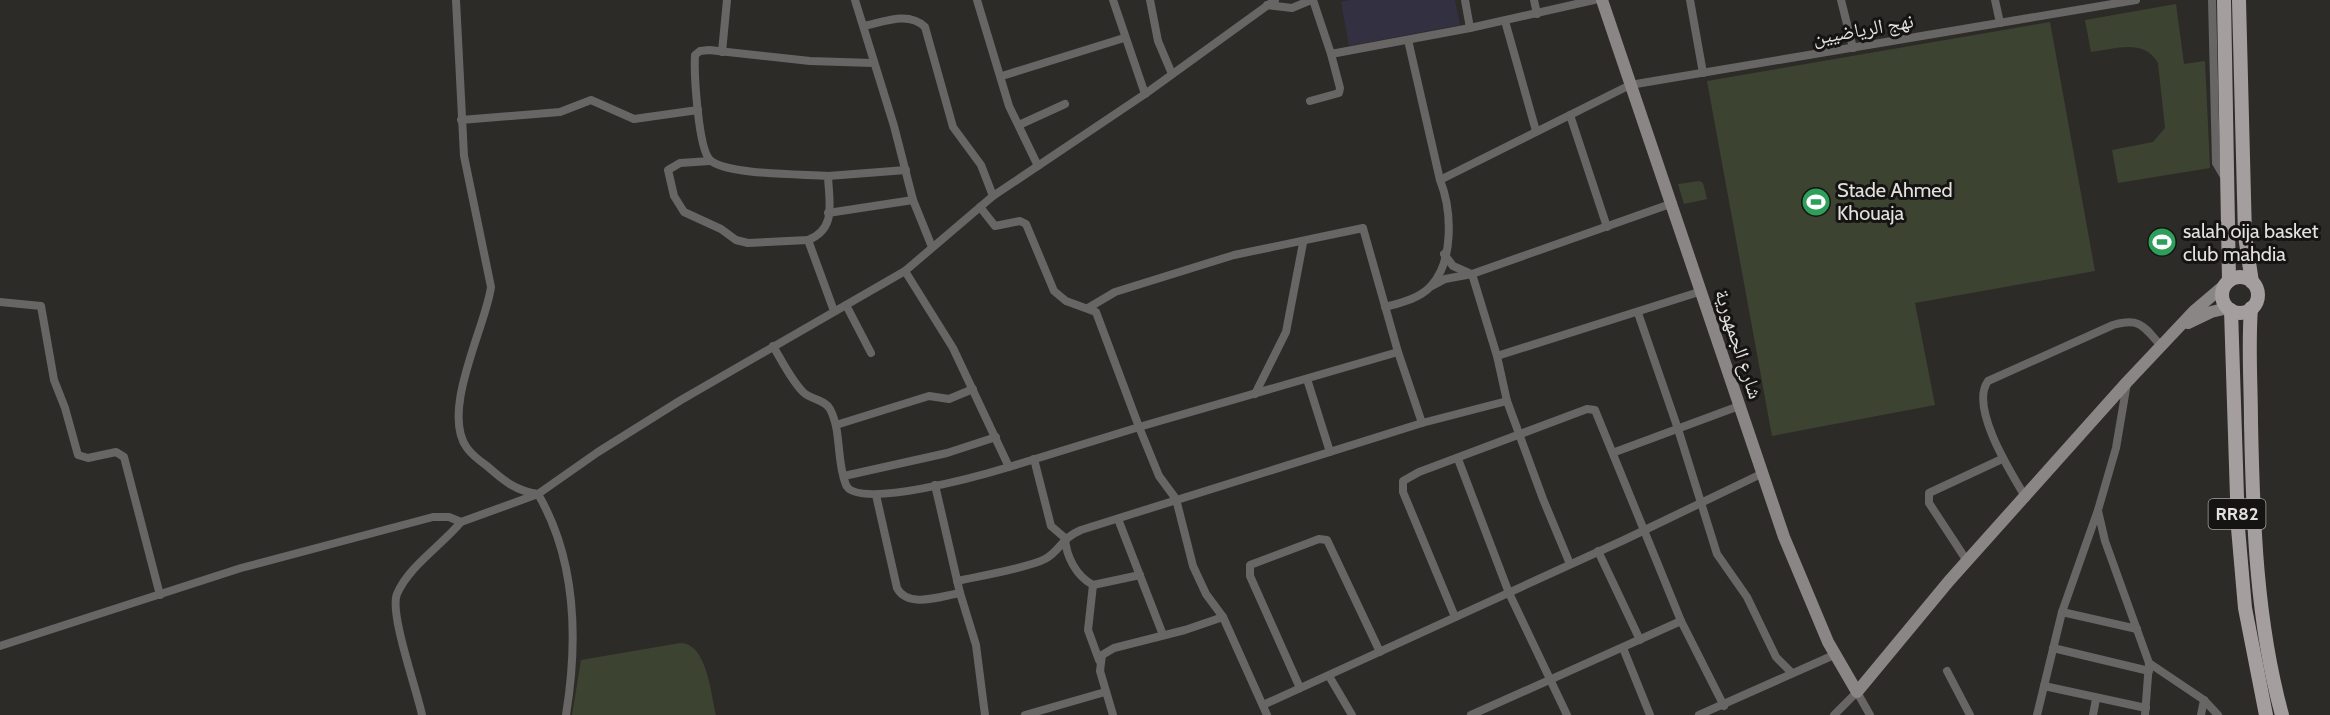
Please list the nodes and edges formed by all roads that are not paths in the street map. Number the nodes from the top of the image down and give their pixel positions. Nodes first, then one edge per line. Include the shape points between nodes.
1 (456, 0) edge
2 (727, 0) edge
3 (855, 0) edge
4 (977, 0) edge
5 (1113, 0) edge
6 (1150, 0) edge
7 (1312, 0) edge
8 (1465, 0) edge
9 (1534, 0) edge
10 (1594, 0) edge
11 (1602, 0) edge
12 (1690, 0) edge
13 (1840, 0) edge
14 (1995, 0) edge
15 (2130, 0) edge
16 (2212, 0) edge
17 (2224, 0) edge
18 (2240, 0) edge
19 (1271, 3) edge
20 (1537, 14) junction
21 (1505, 21) junction
22 (2000, 23) junction
23 (864, 26) junction
24 (1470, 28) junction
25 (1124, 38) junction
26 (1408, 40) junction
27 (1853, 48) junction
28 (722, 52) junction
29 (1331, 54) junction
30 (873, 63) junction
31 (1703, 73) junction
32 (1172, 74) junction
33 (1002, 76) junction
34 (1630, 85) junction
35 (1145, 94) junction
36 (1310, 101) dead end
37 (1065, 104) dead end
38 (698, 110) junction
39 (1570, 115) junction
40 (461, 120) junction
41 (1019, 125) junction
42 (1536, 131) junction
43 (710, 161) junction
44 (1038, 166) junction
45 (906, 170) junction
46 (828, 176) junction
47 (1440, 180) junction
48 (2228, 185) junction
49 (993, 196) junction
50 (913, 200) junction
51 (1673, 203) junction
52 (980, 207) junction
53 (828, 213) junction
54 (1607, 227) junction
55 (808, 240) junction
56 (1303, 243) junction
57 (932, 247) junction
58 (1444, 254) junction
59 (905, 271) junction
60 (1472, 274) junction
61 (2228, 282) junction
62 (2252, 282) junction
63 (1430, 288) junction
64 (1702, 291) junction
65 (0, 302) edge
66 (846, 305) junction
67 (1385, 307) junction
68 (2251, 308) junction
69 (1088, 309) junction
70 (2229, 309) junction
71 (834, 311) junction
72 (1638, 313) junction
73 (2184, 325) junction
74 (773, 346) junction
75 (2162, 347) junction
76 (1398, 352) junction
77 (871, 353) dead end
78 (1497, 356) junction
79 (1307, 379) junction
80 (2127, 382) junction
81 (973, 389) junction
82 (1255, 394) junction
83 (1507, 401) junction
84 (1739, 406) junction
85 (1422, 423) junction
86 (836, 425) junction
87 (1139, 428) junction
88 (1678, 429) junction
89 (1519, 435) junction
90 (996, 437) junction
91 (1330, 452) junction
92 (1614, 452) junction
93 (1034, 459) junction
94 (1458, 459) junction
95 (2002, 459) junction
96 (1009, 467) junction
97 (1761, 474) junction
98 (844, 476) junction
99 (935, 485) junction
100 (538, 494) junction
101 (876, 495) junction
102 (2026, 498) junction
103 (1176, 500) junction
104 (1703, 503) junction
105 (2098, 510) junction
106 (1118, 519) junction
107 (461, 522) junction
108 (1646, 530) junction
109 (1065, 538) junction
110 (1598, 551) junction
111 (1967, 561) junction
112 (1570, 564) junction
113 (1140, 575) junction
114 (957, 581) junction
115 (1093, 585) junction
116 (960, 593) junction
117 (1509, 593) junction
118 (160, 595) junction
119 (2062, 612) junction
120 (1223, 617) junction
121 (1455, 617) junction
122 (1681, 621) junction
123 (2137, 629) junction
124 (1163, 635) junction
125 (1640, 640) junction
126 (0, 645) edge
127 (1623, 648) junction
128 (2053, 648) junction
129 (1380, 652) junction
130 (1834, 655) junction
131 (1099, 660) junction
132 (2149, 667) junction
133 (1842, 668) junction
134 (1875, 671) junction
135 (1947, 671) dead end
136 (1792, 673) junction
137 (1329, 676) junction
138 (1550, 681) junction
139 (2044, 686) junction
140 (1300, 688) junction
141 (1105, 692) junction
142 (1857, 692) junction
143 (2096, 699) junction
144 (2204, 700) junction
145 (1263, 705) junction
146 (1724, 706) junction
147 (2146, 712) edge
148 (422, 715) edge
149 (566, 715) edge
150 (985, 715) edge
151 (1025, 715) edge
152 (1113, 715) edge
153 (1267, 715) edge
154 (1352, 715) edge
155 (1471, 715) edge
156 (1567, 715) edge
157 (1650, 715) edge
158 (1699, 715) edge
159 (1834, 715) edge
160 (1870, 715) edge
161 (1970, 715) edge
162 (2037, 715) edge
163 (2093, 715) edge
164 (2201, 715) edge
165 (2218, 715) edge
166 (2266, 715) edge
167 (2282, 715) edge

1 - 40 street
2 - 28 street
3 - 23 street
4 - 33 street
5 - 25 street
6 - 32 street via 1158,41
7 - 19 street via 1279,9
7 - 29 street
8 - 24 street
9 - 20 street
10 - 20 street
11 - 34 main road, شارع الجمهورية
12 - 31 street
13 - 27 street
14 - 22 street
15 - 22 street, نهج الرياضيين
16 - 48 street via 2216,163
17 - 48 main road, RR82
18 - 62 main road, RR82 via 2245,236
19 - 32 street
20 - 21 street
21 - 24 street
21 - 42 street
22 - 27 street, نهج الرياضيين
23 - 30 street
23 - 49 street via 905,18 925,27 953,127 981,165
24 - 26 street
25 - 33 street
25 - 35 street
26 - 29 street
26 - 47 street
27 - 31 street, نهج الرياضيين
28 - 30 street
28 - 38 street via 704,50 695,55 693,78
29 - 36 street via 1340,91
30 - 45 street
31 - 34 street, نهج الرياضيين
32 - 35 street
33 - 41 street via 1009,106
34 - 39 street, نهج الرياضيين
34 - 51 main road, شارع الجمهورية
35 - 44 street
37 - 41 street
38 - 40 street via 634,119 591,100 560,112
38 - 43 street via 704,149
39 - 42 street, نهج الرياضيين
39 - 54 street
40 - 100 street via 464,156 491,287 468,359 460,414 462,438 471,453 511,487
41 - 44 street
42 - 47 street, نهج الرياضيين
43 - 46 street via 732,169
43 - 55 street via 680,163 668,170 674,196 684,212 740,242
44 - 49 street
45 - 46 street
45 - 50 street
46 - 53 street
47 - 58 street via 1449,209
48 - 61 main road, RR82
49 - 52 street
50 - 53 street
50 - 57 street
51 - 54 street
51 - 64 main road, شارع الجمهورية
52 - 57 street
52 - 69 street via 995,226 1020,221 1026,224 1054,291 1066,301
53 - 55 street via 824,231
54 - 60 street
55 - 71 street
56 - 67 street via 1363,228
56 - 69 street via 1234,255 1166,275 1115,292
56 - 82 street via 1286,332
57 - 59 street
58 - 60 street via 1453,266
58 - 63 street
59 - 66 street
59 - 81 street via 953,348
60 - 63 street via 1445,279
60 - 78 street
61 - 62 main road via 2243,278
61 - 70 main road, RR82 via 2222,296
61 - 73 main road via 2194,311
62 - 68 main road, RR82 via 2258,295
63 - 67 street via 1408,301
64 - 72 street
64 - 84 main road, شارع الجمهورية
65 - 118 street via 41,306 54,380 78,455 88,458 116,452 124,457
66 - 71 street
66 - 77 street
67 - 76 street
68 - 70 main road via 2239,312
68 - 167 main road, RR82 via 2252,482 2257,567
69 - 87 street via 1098,314
70 - 73 main road via 2211,312
70 - 166 main road, RR82 via 2245,608
71 - 74 street
72 - 78 street
72 - 88 street
73 - 75 main road
74 - 86 street via 799,388 827,405
74 - 100 street via 598,452
75 - 80 main road
75 - 95 street via 2141,324 2128,320 1988,381 1982,400
76 - 79 street
76 - 85 street
78 - 83 street
79 - 82 street
79 - 91 street
80 - 102 main road
80 - 105 street via 2116,448
81 - 86 street via 949,399 929,396
81 - 90 street
82 - 87 street
83 - 85 street
83 - 89 street
84 - 88 street
84 - 97 main road, شارع الجمهورية
85 - 91 street
86 - 98 street
87 - 93 street
87 - 103 street via 1159,476
88 - 92 street
88 - 104 street
89 - 92 street via 1591,409 1598,413
89 - 94 street
89 - 112 street
90 - 96 street
90 - 98 street via 946,453
91 - 103 street
92 - 108 street
93 - 96 street
93 - 109 street via 1050,524
94 - 117 street
94 - 121 street via 1407,477 1402,486
95 - 102 street
95 - 111 street via 1929,493 1929,503
96 - 99 street
97 - 104 street
97 - 130 main road, شارع الجمهورية
98 - 101 street via 849,489 862,495
99 - 101 street
99 - 114 street
100 - 107 street
100 - 149 street via 565,560 574,661
101 - 116 street via 901,596 911,600
102 - 111 main road
103 - 106 street
103 - 120 street via 1193,566
104 - 108 street
104 - 136 street via 1720,561 1747,597 1776,657
105 - 119 street
105 - 123 street via 2105,541
106 - 109 street
106 - 113 street
107 - 118 street via 444,516 422,519 241,568
107 - 148 street via 397,595 396,615
108 - 110 street
108 - 122 street
109 - 114 street via 1040,561
109 - 115 street via 1070,559
110 - 112 street
110 - 125 street
111 - 134 main road
112 - 117 street
113 - 115 street
113 - 124 street
114 - 116 street
115 - 131 street via 1088,630
116 - 150 street via 979,655
117 - 121 street
117 - 138 street
118 - 126 street
119 - 123 street
119 - 128 street
120 - 124 street
120 - 145 street
121 - 129 street
122 - 125 street
122 - 146 street
123 - 132 street
124 - 131 street via 1107,651
125 - 127 street
127 - 138 street
127 - 157 street
128 - 132 street
128 - 139 street
129 - 137 street
129 - 140 street via 1327,540 1318,539 1250,565 1250,576
130 - 133 main road, شارع الجمهورية
130 - 136 street
131 - 141 street
132 - 144 street
132 - 147 street
133 - 134 main road via 1856,674
133 - 142 main road, شارع الجمهورية
134 - 142 main road
135 - 161 street
136 - 146 street
137 - 140 street
137 - 154 street
138 - 155 street
138 - 156 street
139 - 143 street
139 - 162 street
140 - 145 street
141 - 151 street
141 - 152 street
142 - 159 street
142 - 160 street
143 - 147 street
143 - 163 street
144 - 164 street
144 - 165 street
145 - 153 street
146 - 158 street

